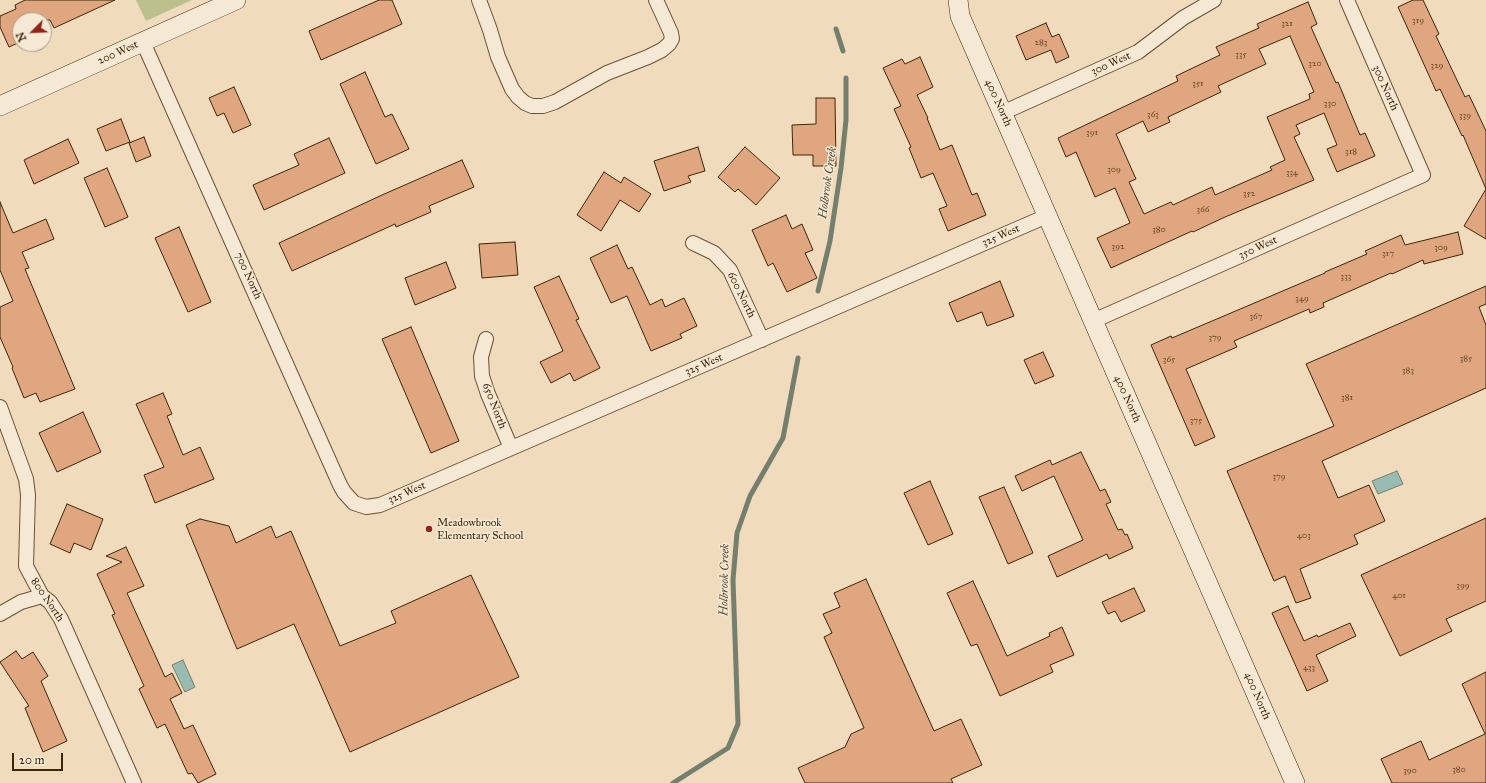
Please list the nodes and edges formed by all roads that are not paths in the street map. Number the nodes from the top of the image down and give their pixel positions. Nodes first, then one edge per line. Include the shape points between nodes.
1 (236, 0) edge
2 (479, 0) edge
3 (656, 0) edge
4 (945, 0) edge
5 (1213, 0) edge
6 (1347, 0) edge
7 (959, 8) edge
8 (143, 42) junction
9 (0, 106) edge
10 (1002, 112) junction
11 (1424, 175) joint
12 (1047, 216) junction
13 (693, 243) dead end
14 (1093, 321) junction
15 (486, 339) dead end
16 (762, 340) junction
17 (1, 410) edge
18 (511, 448) junction
19 (360, 506) joint
20 (42, 596) junction
21 (0, 614) edge
22 (134, 783) edge
23 (1295, 783) edge

1 - 8 main road, 200 West
2 - 3 street via 498,57 512,89 532,106 543,106 574,93 607,73 648,57 669,44 672,39 671,33
4 - 7 main road, 400 North
5 - 10 street, 300 West via 1183,18 1134,54
6 - 11 street, 300 North
7 - 10 main road, 400 North
8 - 9 main road, 200 West
8 - 19 street, 700 North via 340,484 349,498
10 - 12 main road, 400 North
11 - 14 street, 350 West
12 - 14 main road, 400 North
12 - 16 street, 325 West
13 - 16 street, 600 North via 714,253 730,270
14 - 23 main road, 400 North
15 - 18 street, 650 North via 481,357 482,376
16 - 18 street, 325 West
17 - 20 street, 800 North via 27,484 26,566
18 - 19 street, 325 West via 380,505
20 - 21 street via 21,602
20 - 22 street, 800 North via 50,602 62,619

